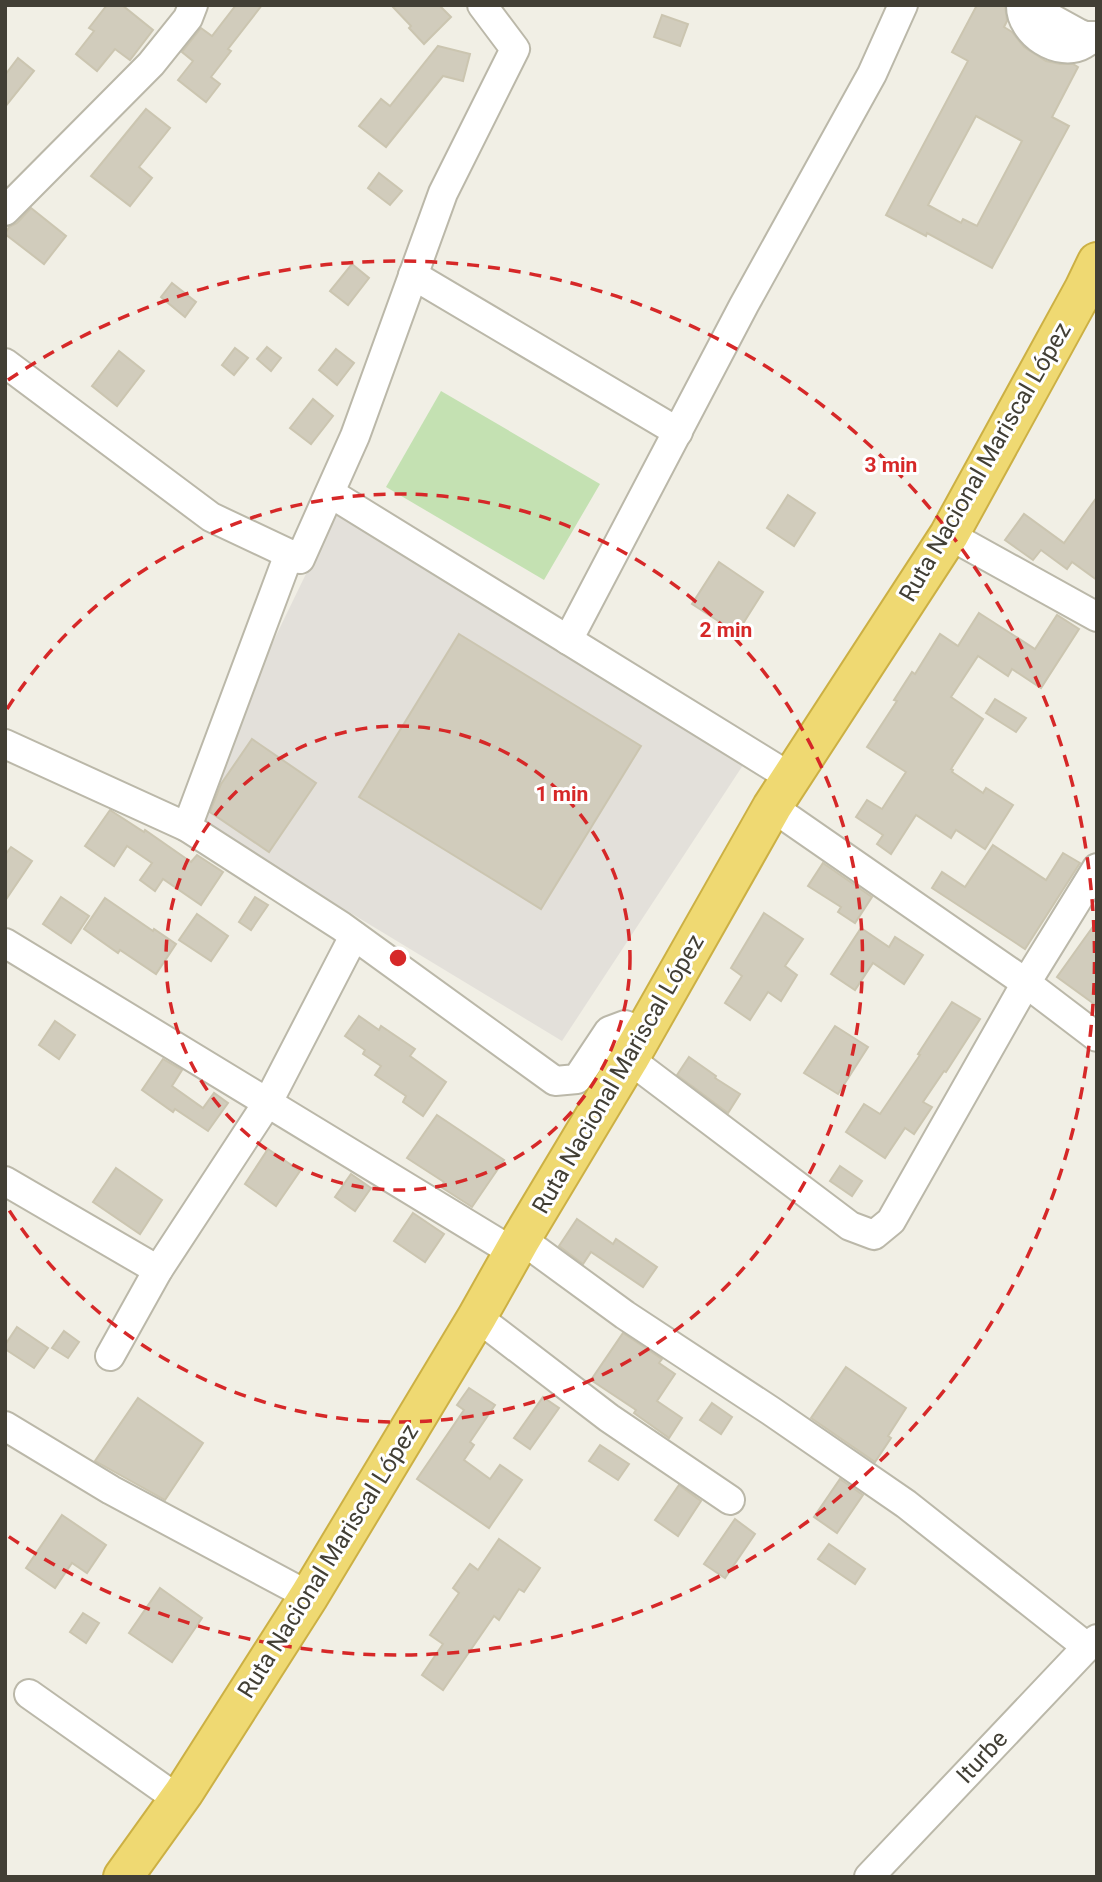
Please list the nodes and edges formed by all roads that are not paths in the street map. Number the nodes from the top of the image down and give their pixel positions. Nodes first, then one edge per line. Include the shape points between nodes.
1 (193, 5) edge
2 (482, 5) edge
3 (903, 5) edge
4 (1021, 5) edge
5 (1027, 5) edge
6 (1095, 37) edge
7 (5, 211) edge
8 (413, 275) junction
9 (1092, 282) edge
10 (5, 363) edge
11 (678, 432) junction
12 (330, 493) junction
13 (949, 535) junction
14 (289, 554) junction
15 (1097, 617) edge
16 (568, 640) junction
17 (5, 744) edge
18 (781, 792) junction
19 (187, 827) junction
20 (1097, 868) edge
21 (354, 936) junction
22 (5, 943) edge
23 (1026, 983) junction
24 (1097, 1037) edge
25 (637, 1046) junction
26 (268, 1102) junction
27 (5, 1181) edge
28 (517, 1245) junction
29 (158, 1270) junction
30 (477, 1317) junction
31 (110, 1356) dead end
32 (5, 1426) edge
33 (730, 1500) dead end
34 (309, 1596) junction
35 (1092, 1643) edge
36 (29, 1694) dead end
37 (178, 1800) junction
38 (123, 1877) edge
39 (869, 1877) edge

1 - 7 street via 151,64
2 - 8 street via 515,49 443,192
3 - 11 street via 872,74
4 - 6 street via 1026,26 1050,44 1077,47
5 - 6 street via 1078,33
8 - 11 street
8 - 12 street
9 - 13 highway, Ruta Nacional Mariscal López
10 - 14 street via 211,517
11 - 16 street
12 - 14 street via 300,559
12 - 16 street
13 - 15 street
13 - 18 highway, Ruta Nacional Mariscal López
14 - 19 street
16 - 18 street
17 - 19 street
18 - 23 street
18 - 25 highway, Ruta Nacional Mariscal López
19 - 21 street
20 - 23 street
21 - 25 street via 555,1082 577,1079 608,1031 625,1025
21 - 26 street
22 - 26 street
23 - 24 street
23 - 25 street via 891,1221 874,1235 850,1226
25 - 28 highway, Ruta Nacional Mariscal López
26 - 28 street
26 - 29 street
27 - 29 street
28 - 30 highway, Ruta Nacional Mariscal López
28 - 35 street via 906,1504
29 - 31 street
30 - 33 street via 609,1418
30 - 34 highway, Ruta Nacional Mariscal López
32 - 34 street via 111,1490
34 - 37 highway, Ruta Nacional Mariscal López
35 - 39 street, Iturbe
36 - 37 street
37 - 38 highway, Ruta Nacional Mariscal López

